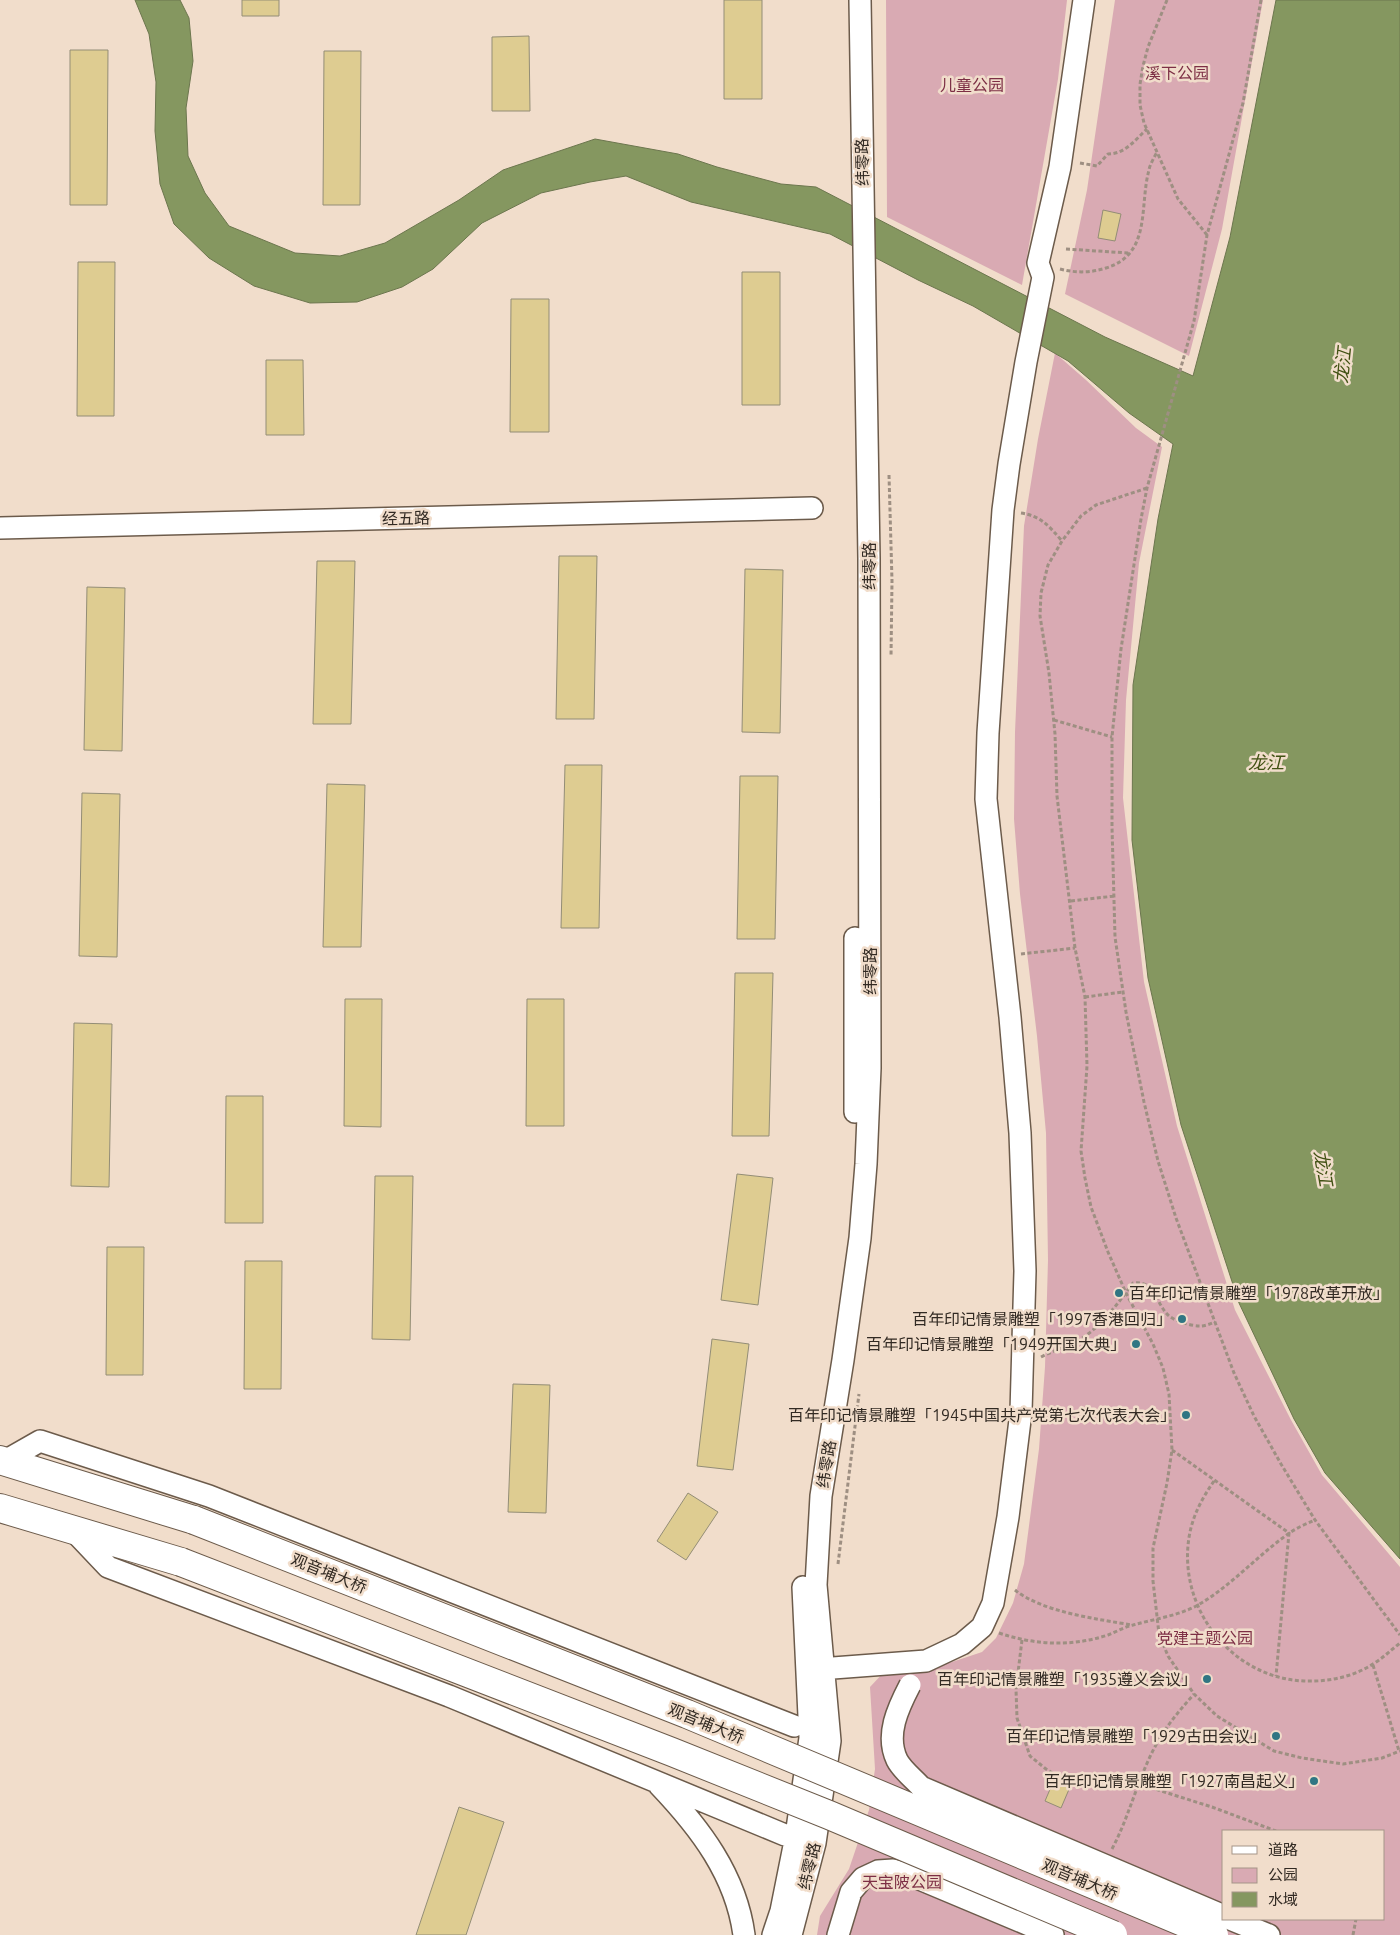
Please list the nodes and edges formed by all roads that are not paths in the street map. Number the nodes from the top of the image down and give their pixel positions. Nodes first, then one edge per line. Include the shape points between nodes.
1 (847, 0) edge
2 (860, 0) edge
3 (1084, 0) edge
4 (0, 515) edge
5 (0, 528) edge
6 (2, 1460) edge
7 (0, 1508) edge
8 (72, 1529) junction
9 (833, 1668) dead end
10 (910, 1686) dead end
11 (794, 1726) dead end
12 (654, 1780) junction
13 (786, 1835) dead end
14 (1222, 1915) edge
15 (1232, 1920) edge
16 (744, 1935) edge
17 (773, 1935) edge
18 (791, 1935) edge
19 (838, 1935) edge
20 (1053, 1935) edge
21 (1113, 1935) edge
22 (1214, 1935) edge
23 (1269, 1935) edge

1 - 17 street, 纬零路 via 857,558 854,1163 850,1238 812,1491 802,1584 810,1738 796,1836
2 - 18 street, 纬零路 via 869,558 870,1068 860,1238 821,1506 816,1585 830,1741 815,1843
3 - 9 street via 1060,167 1009,464 988,733 986,799 1020,1133 1025,1271 1021,1412 1008,1517 993,1604 982,1627 962,1644 926,1661
4 - 5 street, 经五路 via 811,502
6 - 11 street via 40,1441 209,1496
6 - 22 main road, 观音埔大桥, bridge via 194,1520 687,1714
7 - 8 main road
8 - 12 street via 108,1566 449,1696
8 - 21 main road, bridge via 181,1562 672,1752
10 - 14 street, bridge via 897,1709 892,1743 898,1761 921,1786
12 - 13 street
12 - 16 street via 686,1814 730,1880
15 - 23 street
19 - 20 street via 850,1892 863,1878 878,1871 893,1870

